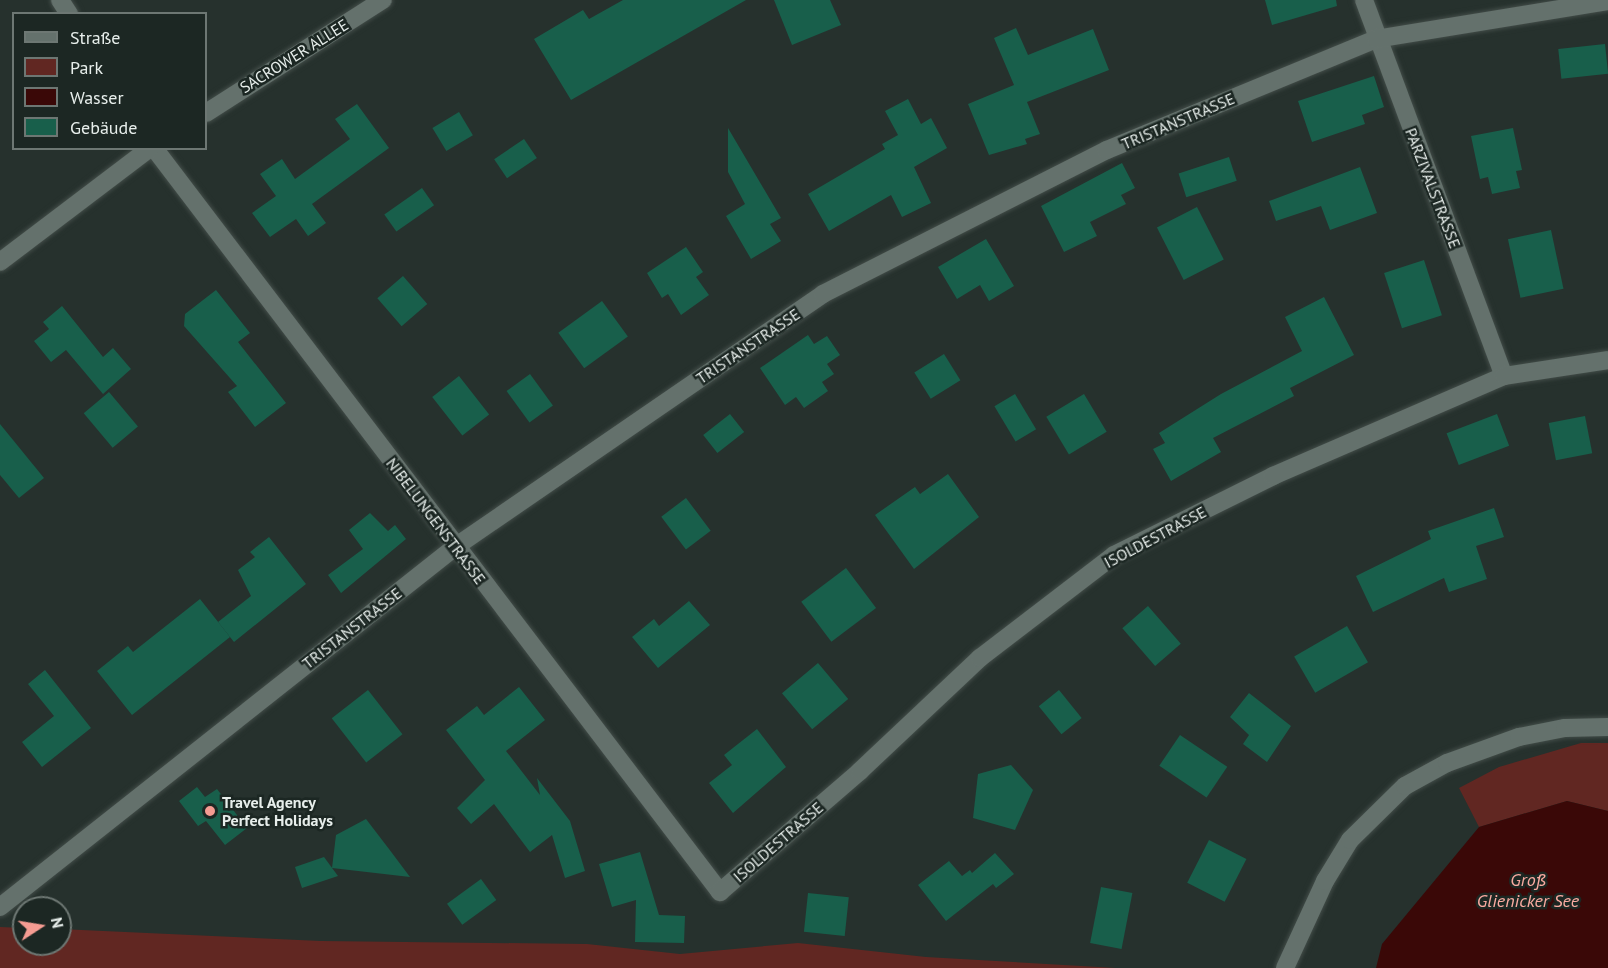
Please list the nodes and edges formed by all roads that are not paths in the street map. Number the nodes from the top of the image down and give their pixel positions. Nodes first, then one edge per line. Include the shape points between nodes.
1 (383, 0) edge
2 (1364, 0) edge
3 (1608, 1) edge
4 (1376, 39) junction
5 (207, 112) edge
6 (149, 150) edge
7 (154, 150) edge
8 (0, 262) edge
9 (1608, 360) edge
10 (1504, 376) junction
11 (455, 547) junction
12 (1608, 727) edge
13 (720, 892) joint
14 (0, 907) edge
15 (1285, 968) edge

1 - 5 street, SACROWER ALLEE
2 - 4 street, PARZIVALSTRASSE
3 - 4 street, TRISTANSTRASSE
4 - 10 street, PARZIVALSTRASSE
4 - 11 street, TRISTANSTRASSE via 1107,150 824,294
6 - 8 street
7 - 11 street, NIBELUNGENSTRASSE
9 - 10 street, ISOLDESTRASSE
10 - 13 street, ISOLDESTRASSE via 1273,476 1114,555 980,658 860,771
11 - 13 street, NIBELUNGENSTRASSE
11 - 14 street, TRISTANSTRASSE
12 - 15 street via 1564,728 1519,737 1447,763 1405,786 1350,840 1325,881

